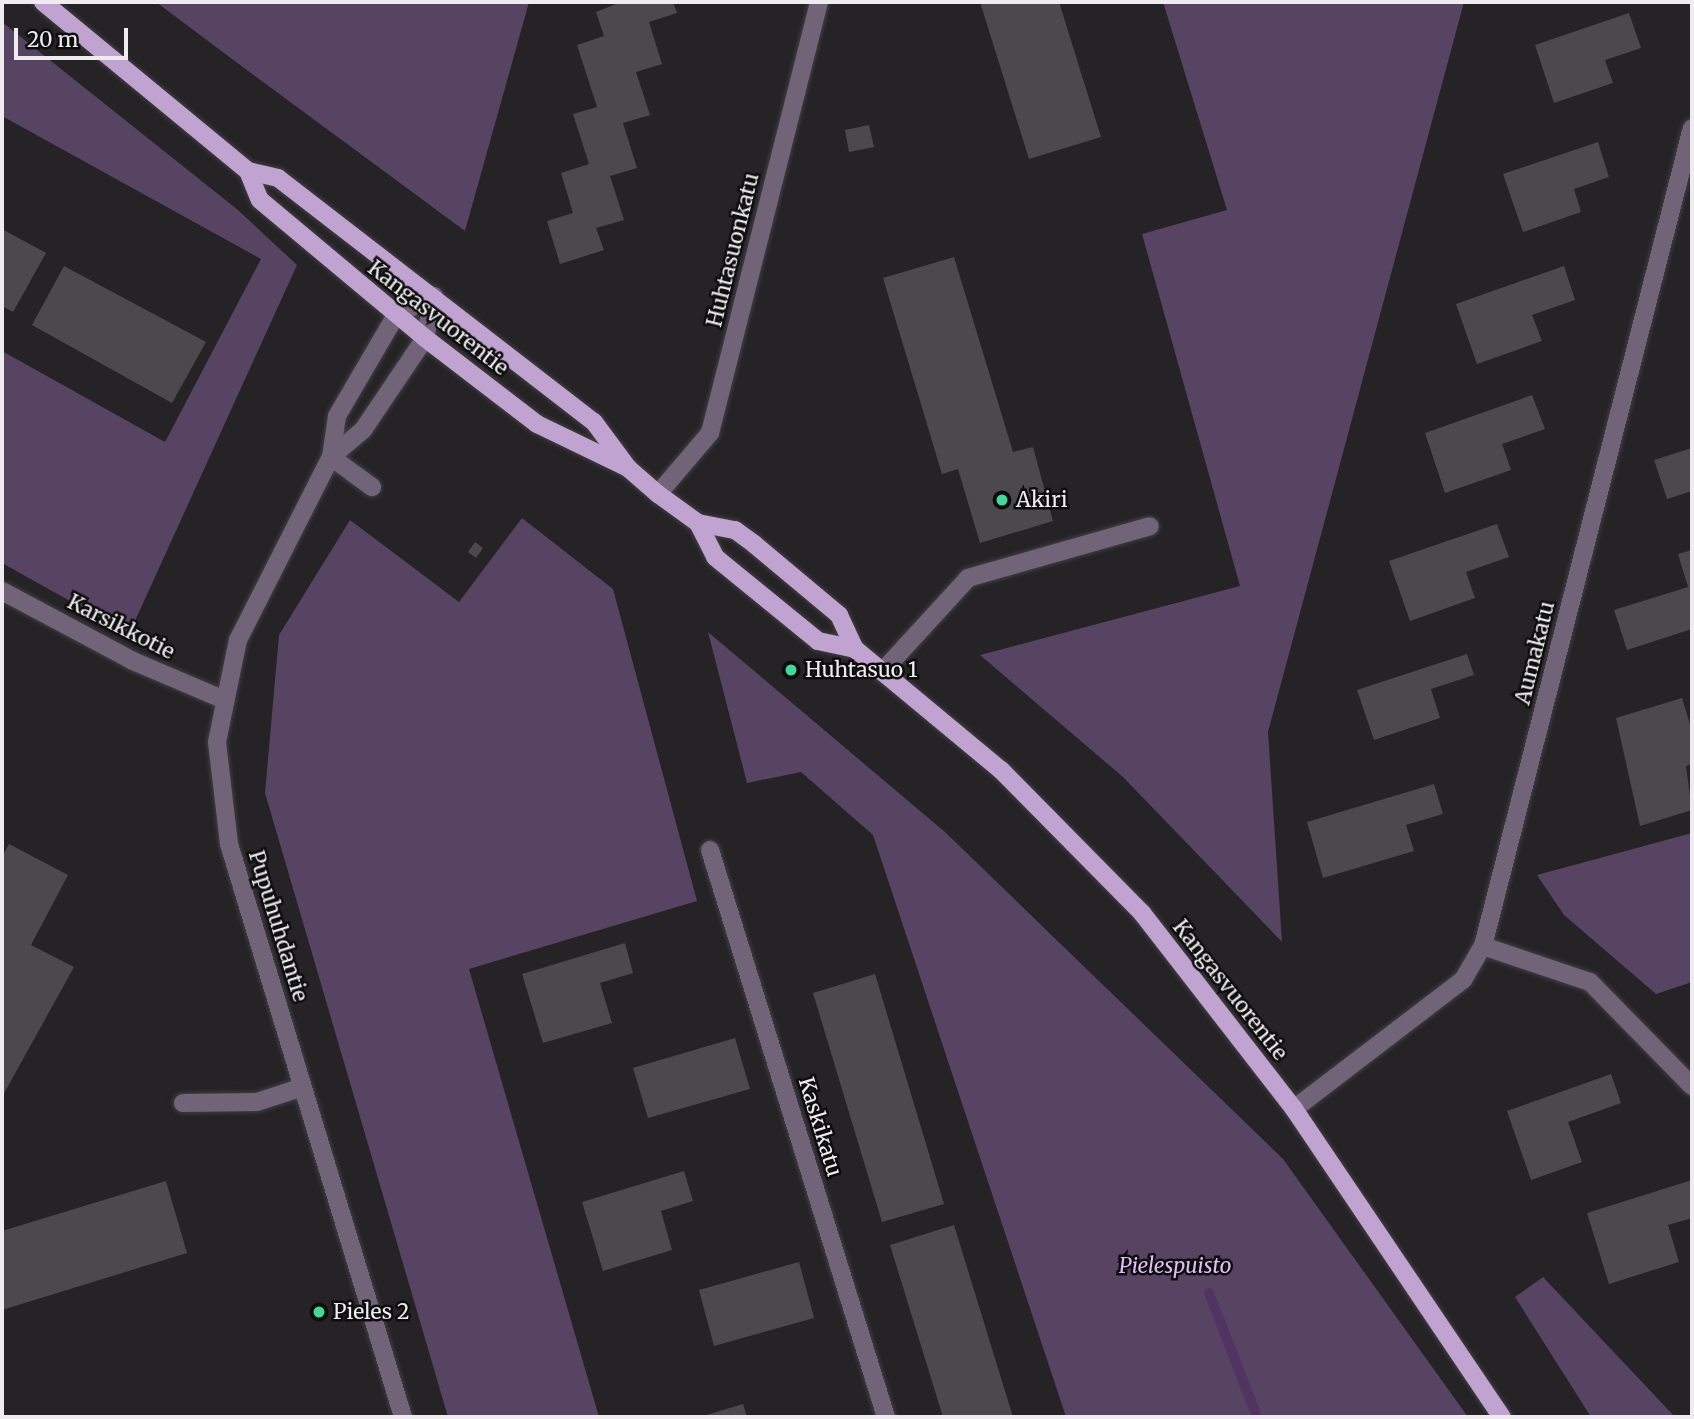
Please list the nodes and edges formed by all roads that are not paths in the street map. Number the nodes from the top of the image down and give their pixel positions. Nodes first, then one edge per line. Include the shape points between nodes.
1 (43, 2) edge
2 (819, 2) edge
3 (1692, 128) edge
4 (248, 170) junction
5 (434, 296) junction
6 (396, 315) junction
7 (425, 338) junction
8 (331, 457) junction
9 (628, 468) junction
10 (372, 487) dead end
11 (658, 494) junction
12 (698, 523) junction
13 (1150, 526) dead end
14 (2, 591) edge
15 (855, 649) junction
16 (882, 672) junction
17 (222, 699) junction
18 (710, 850) dead end
19 (1483, 946) junction
20 (1692, 1086) edge
21 (303, 1087) junction
22 (183, 1103) dead end
23 (1294, 1109) junction
24 (402, 1417) edge
25 (886, 1417) edge
26 (1502, 1417) edge

1 - 4 main road, Kangasvuorentie
2 - 11 street, Huhtasuonkatu via 710,433
3 - 19 street, Aumakatu
4 - 5 main road, Kangasvuorentie via 278,178
4 - 6 main road, Kangasvuorentie via 260,200
5 - 6 street
5 - 7 street, Pupuhuhdantie
5 - 9 main road, Kangasvuorentie via 594,422
6 - 7 main road, Kangasvuorentie
6 - 8 street, Pupuhuhdantie via 337,416
7 - 8 street, Pupuhuhdantie via 363,430
7 - 9 main road, Kangasvuorentie via 537,424
8 - 10 street
8 - 17 street, Pupuhuhdantie via 264,580
9 - 11 main road, Kangasvuorentie
11 - 12 main road, Kangasvuorentie
12 - 15 main road, Kangasvuorentie via 715,557 818,641
12 - 15 main road, Kangasvuorentie via 735,530 754,544 839,614
13 - 16 street via 968,578
14 - 17 street, Karsikkotie
15 - 16 main road, Kangasvuorentie
16 - 23 main road, Kangasvuorentie via 1001,770 1142,913
17 - 21 street, Pupuhuhdantie via 217,742 229,844
18 - 25 street, Kaskikatu
19 - 20 street via 1590,982
19 - 23 street, Aumakatu via 1463,980
21 - 22 street via 257,1102
21 - 24 street, Pupuhuhdantie
23 - 26 main road, Kangasvuorentie

